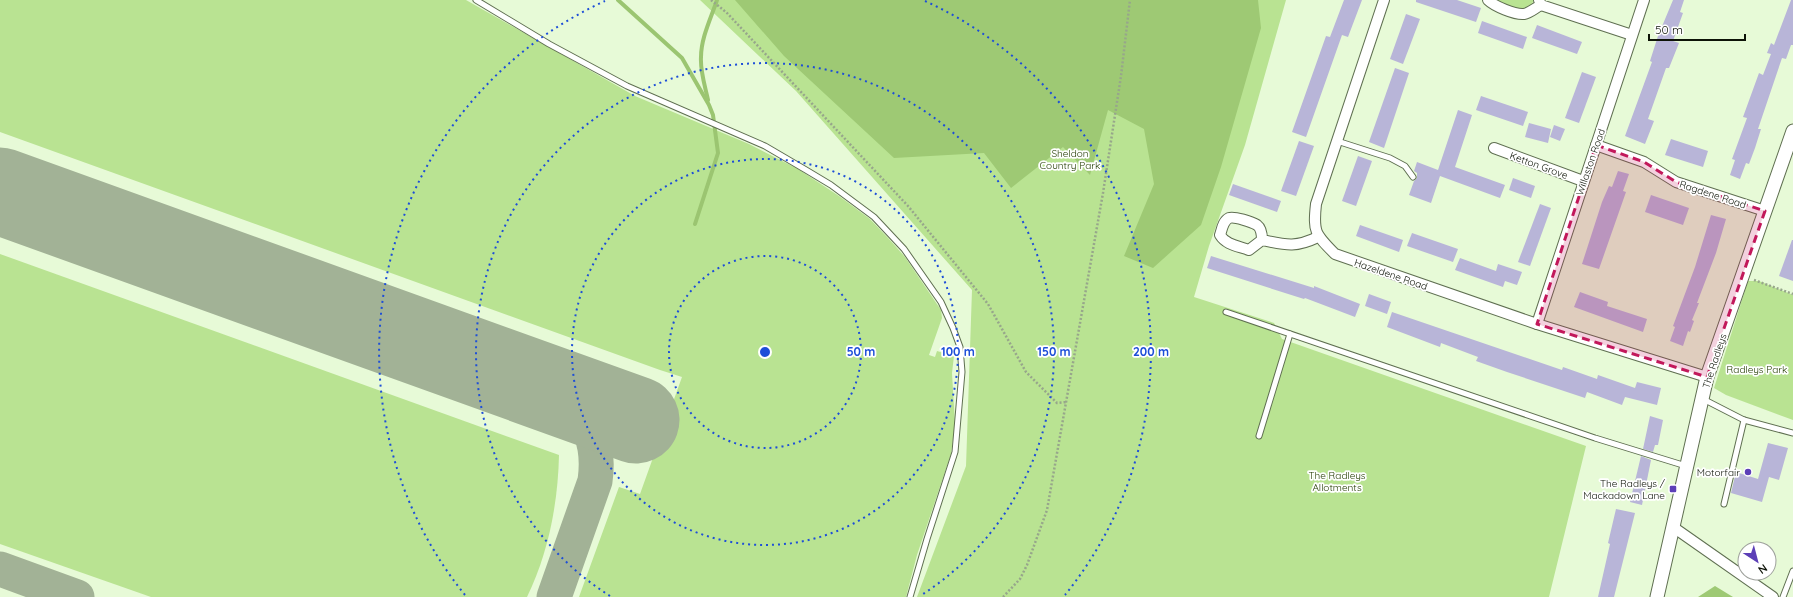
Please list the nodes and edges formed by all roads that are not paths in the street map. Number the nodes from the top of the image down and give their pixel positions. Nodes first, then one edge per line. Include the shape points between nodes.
1 (476, 0) edge
2 (1384, 0) edge
3 (1488, 0) edge
4 (1644, 0) edge
5 (1540, 2) edge
6 (1632, 35) junction
7 (1793, 131) edge
8 (1337, 142) junction
9 (1596, 146) junction
10 (1494, 148) dead end
11 (1413, 177) dead end
12 (1583, 181) junction
13 (1765, 211) junction
14 (1318, 237) junction
15 (1262, 240) dead end
16 (1226, 312) dead end
17 (1537, 324) junction
18 (1290, 334) junction
19 (1707, 377) junction
20 (1703, 399) junction
21 (1744, 420) junction
22 (1793, 433) edge
23 (1259, 436) dead end
24 (1687, 466) junction
25 (1724, 504) dead end
26 (1673, 527) junction
27 (1793, 571) edge
28 (910, 597) edge
29 (1657, 597) edge
30 (1773, 597) edge
31 (1783, 597) edge

1 - 28 lane via 549,44 627,86 765,146 806,170 874,217 904,249 941,302 960,347 962,372 955,452
2 - 8 street
3 - 5 street via 1493,5 1521,15 1530,12
4 - 6 street, Willaston Road
5 - 6 street
6 - 9 street, Willaston Road
7 - 13 street, The Radleys
8 - 11 lane via 1390,158 1405,166
8 - 14 street via 1316,204 1314,221
9 - 12 street, Willaston Road
9 - 13 street, Ragdene Road via 1644,162 1676,182
10 - 12 street, Ketton Grove
12 - 17 street, Willaston Road
13 - 19 street, The Radleys
14 - 15 street via 1306,243 1288,246
14 - 17 street, Hazeldene Road via 1334,254
16 - 18 lane
17 - 19 street, Hazeldene Road
18 - 23 lane
18 - 24 lane via 1595,438
19 - 20 street, The Radleys
20 - 21 lane
20 - 24 street, The Radleys
21 - 22 lane
21 - 25 lane
24 - 26 street, The Radleys
26 - 29 street, The Radleys
26 - 30 street
27 - 31 lane

